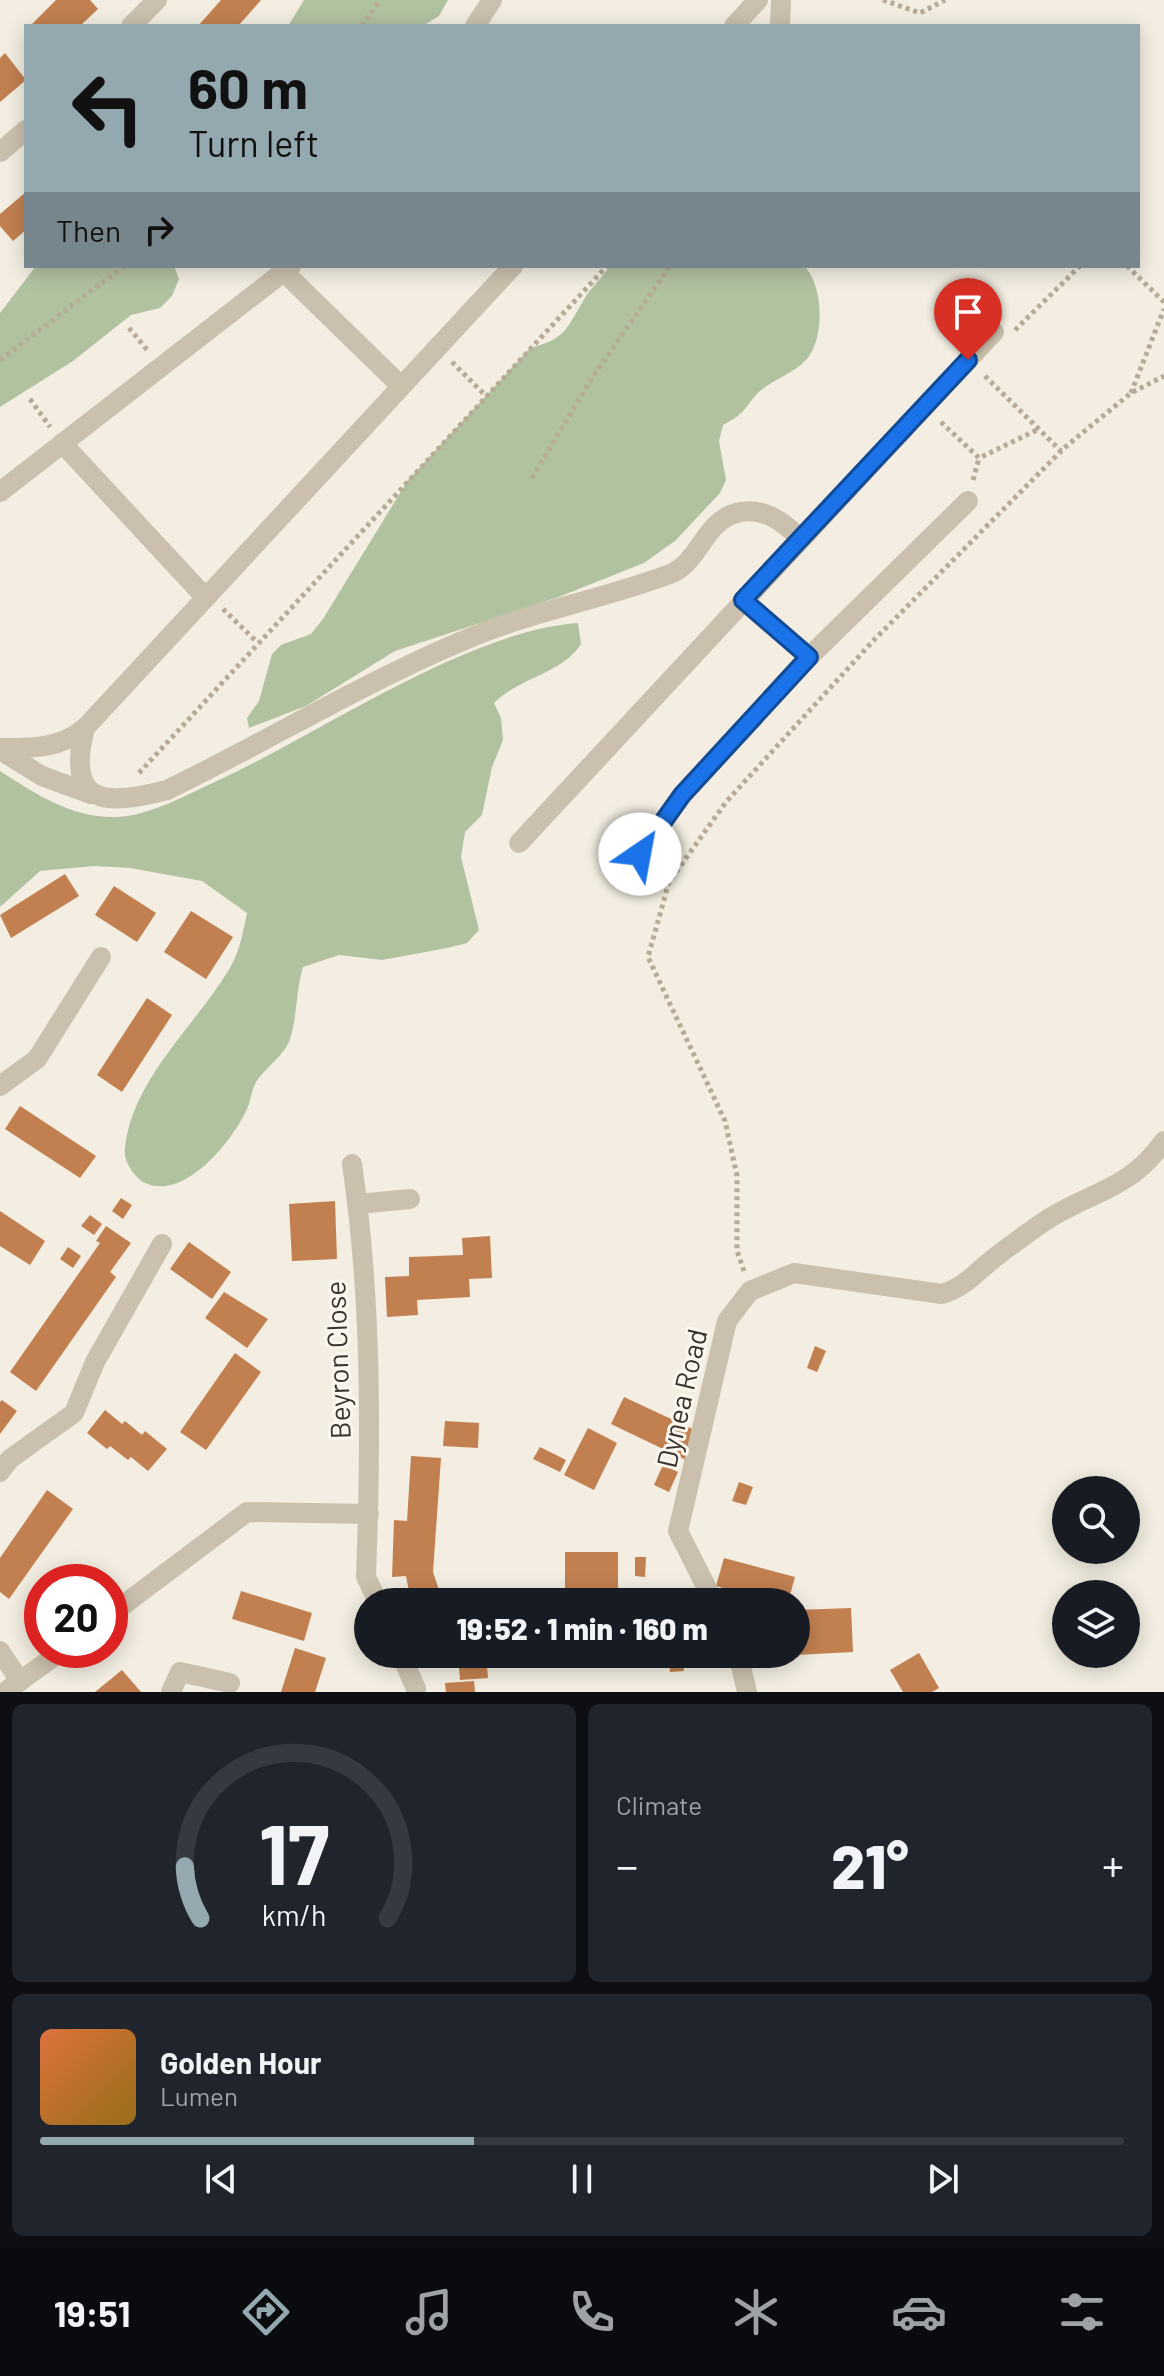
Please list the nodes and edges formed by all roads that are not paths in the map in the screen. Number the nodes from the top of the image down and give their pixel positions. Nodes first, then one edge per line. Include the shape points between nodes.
1 (157, 0) edge
2 (492, 0) edge
3 (758, 0) edge
4 (781, 0) edge
5 (133, 24) edge
6 (476, 24) edge
7 (736, 24) edge
8 (780, 24) edge
9 (24, 132) edge
10 (0, 152) edge
11 (511, 268) edge
12 (288, 270) edge
13 (994, 332) road end
14 (401, 386) junction
15 (62, 443) junction
16 (0, 492) edge
17 (968, 501) dead end
18 (800, 538) junction
19 (205, 595) junction
20 (743, 600) junction
21 (809, 657) junction
22 (85, 728) junction
23 (0, 749) edge
24 (91, 794) junction
25 (519, 843) dead end
26 (640, 854) dead end
27 (101, 957) dead end
28 (0, 1086) edge
29 (1164, 1141) edge
30 (352, 1164) dead end
31 (410, 1199) dead end
32 (358, 1204) junction
33 (162, 1244) dead end
34 (0, 1472) edge
35 (369, 1514) junction
36 (371, 1588) edge
37 (707, 1588) edge
38 (128, 1601) edge
39 (0, 1651) edge
40 (38, 1668) edge
41 (407, 1668) edge
42 (741, 1668) edge
43 (230, 1683) dead end
44 (12, 1686) edge
45 (416, 1689) dead end
46 (171, 1692) edge
47 (747, 1692) edge

1 - 5 street
2 - 6 street
3 - 7 street
4 - 8 street
9 - 10 street
11 - 14 street
12 - 14 street
12 - 15 street
13 - 18 street
14 - 19 street
15 - 16 street
15 - 19 street
17 - 21 street
18 - 20 street
18 - 24 street via 771,515 737,513 707,533 675,572 469,638 167,790 109,800
19 - 22 street
20 - 21 street
20 - 25 street
21 - 26 street via 682,795
22 - 23 street via 70,740 51,745
22 - 24 street via 78,754 81,779
23 - 24 street via 42,776
27 - 28 street via 37,1059
29 - 37 street, Dynea Road via 1149,1162 1105,1193 1046,1220 961,1288 942,1294 794,1273 750,1291 727,1321 678,1531
30 - 32 street, Beyron Close
31 - 32 street
32 - 35 street, Beyron Close via 368,1366
33 - 34 street via 95,1362 74,1413
35 - 36 street, Beyron Close via 366,1577
35 - 38 street via 247,1512
39 - 44 street
40 - 44 street
41 - 45 street
42 - 47 street
43 - 46 street via 180,1672

